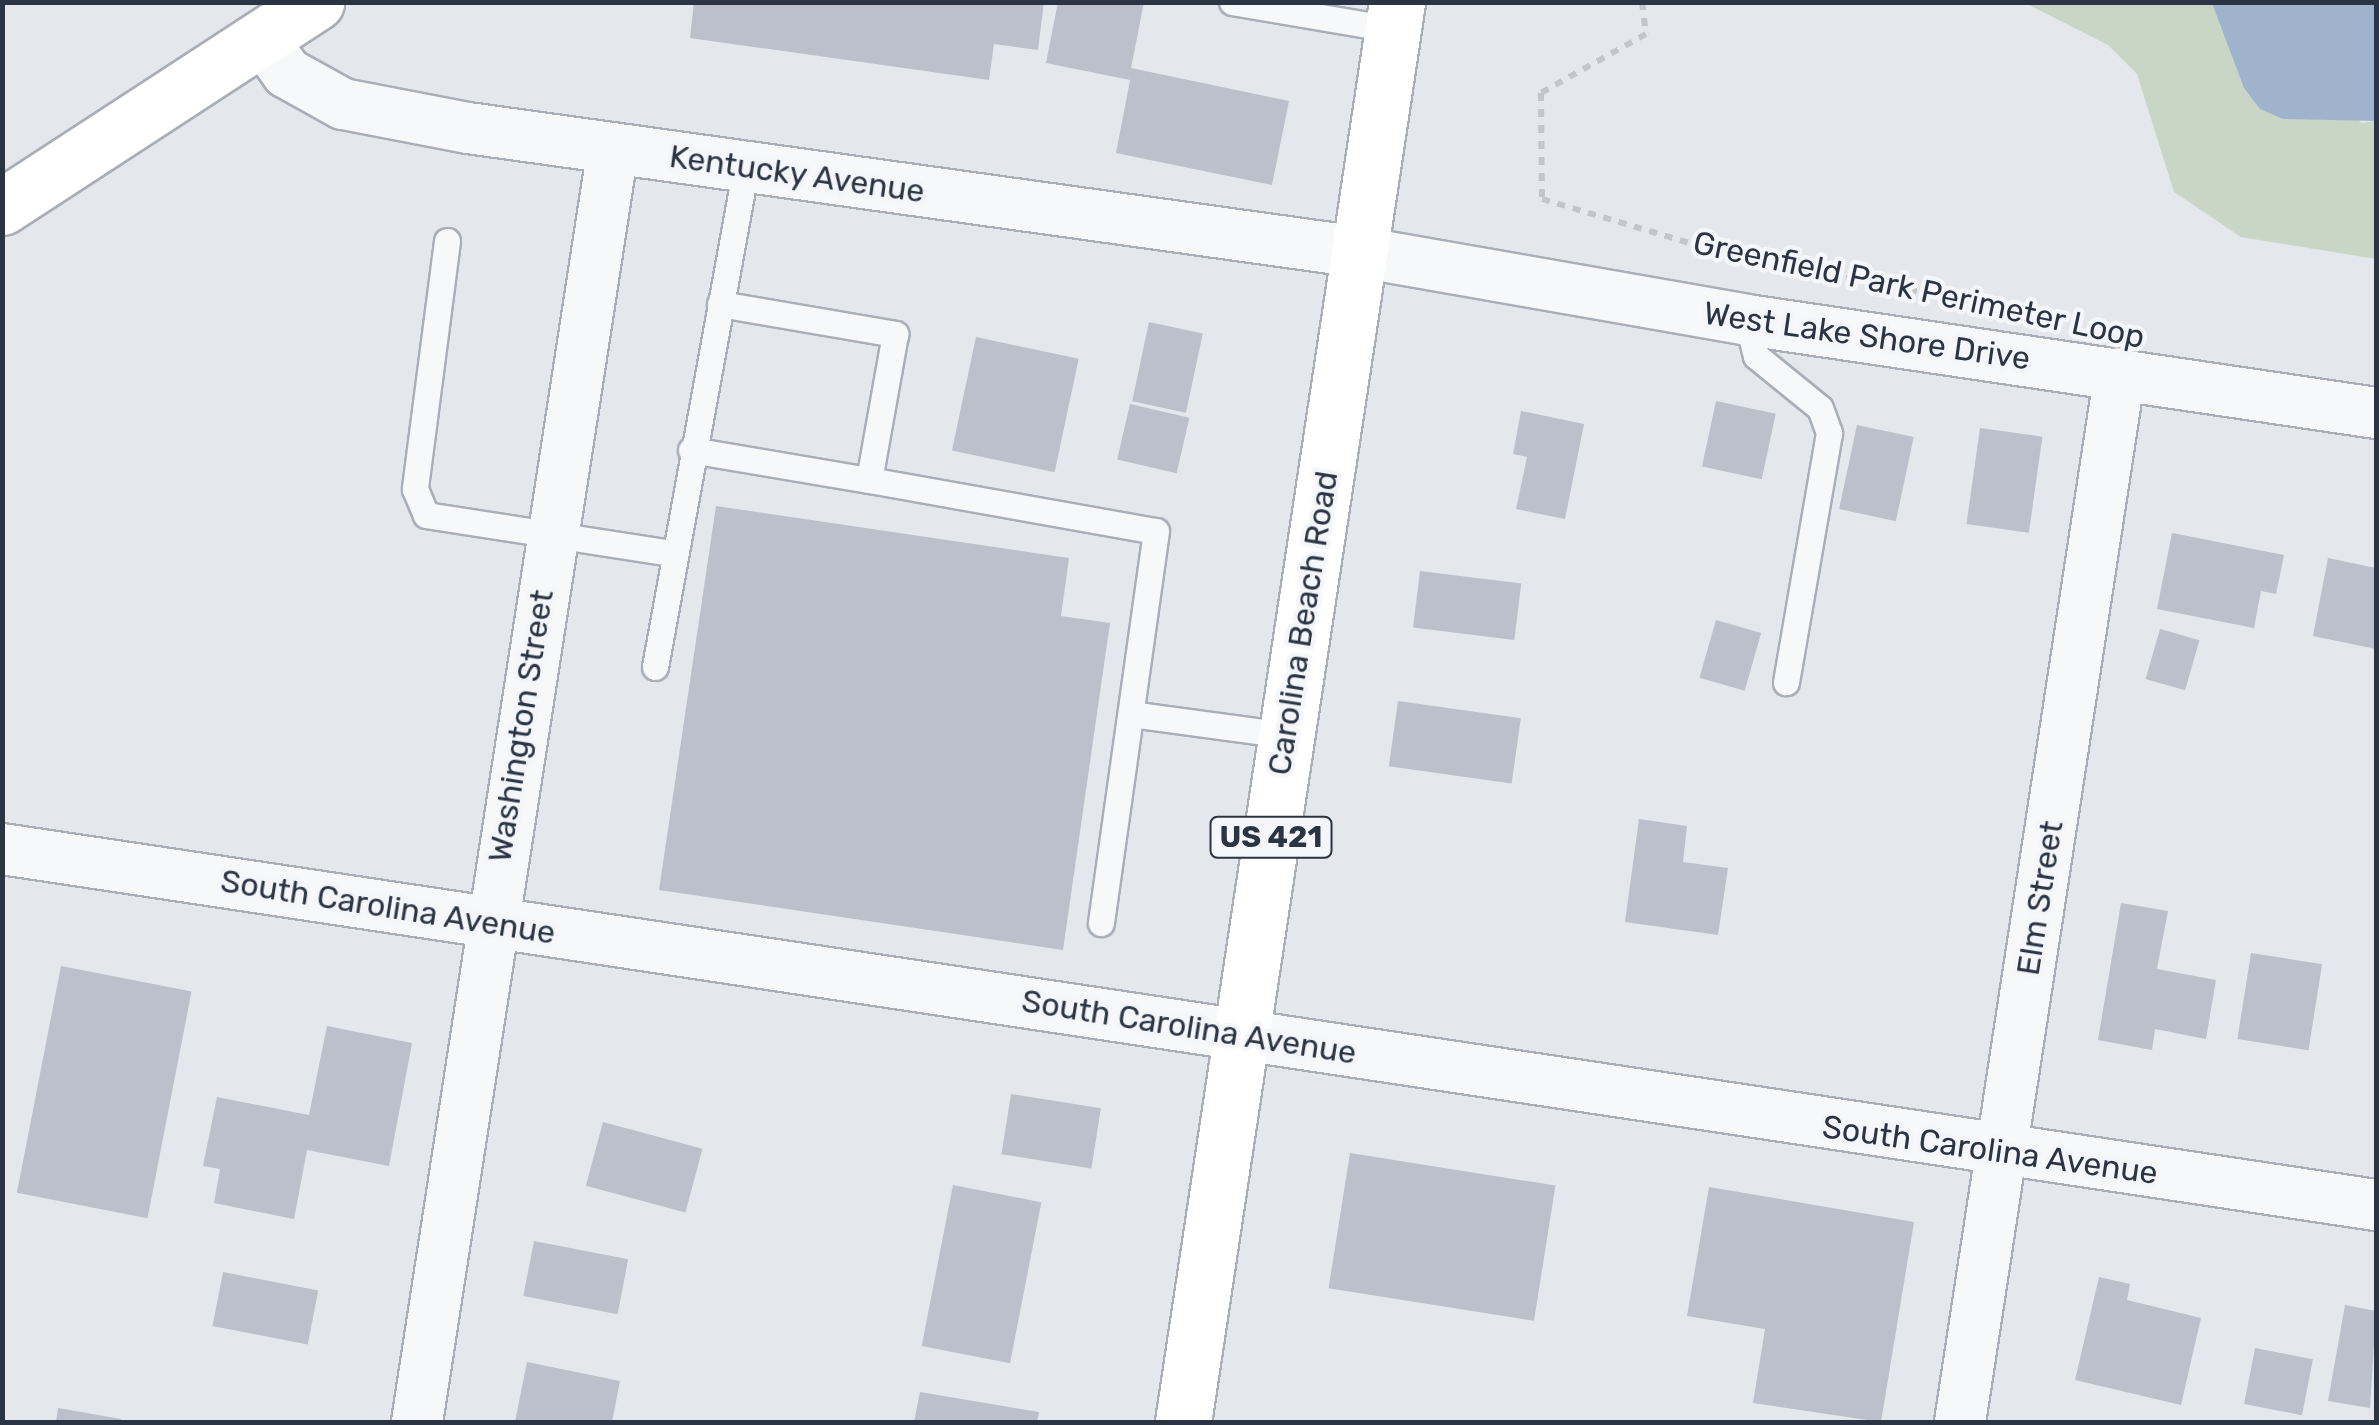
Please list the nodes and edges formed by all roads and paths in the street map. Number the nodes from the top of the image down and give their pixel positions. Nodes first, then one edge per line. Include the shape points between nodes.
1 (316, 2) edge
2 (1232, 2) edge
3 (1642, 2) edge
4 (1294, 8) edge
5 (1394, 16) edge
6 (262, 38) junction
7 (613, 148) junction
8 (746, 167) junction
9 (2, 207) edge
10 (446, 241) dead end
11 (1358, 252) junction
12 (1978, 303) dead end
13 (720, 304) junction
14 (1748, 320) junction
15 (2120, 373) junction
16 (2376, 412) edge
17 (691, 450) junction
18 (869, 480) junction
19 (551, 537) junction
20 (671, 553) junction
21 (655, 667) dead end
22 (1786, 682) dead end
23 (1130, 714) junction
24 (1286, 734) junction
25 (2, 849) edge
26 (490, 922) junction
27 (1101, 923) dead end
28 (1241, 1034) junction
29 (2001, 1153) junction
30 (2376, 1205) edge
31 (417, 1422) edge
32 (1183, 1422) edge
33 (1960, 1422) edge

1 - 6 main road
2 - 4 lane
3 - 12 path, Greenfield Park Perimeter Loop via 1646,34 1541,92 1542,199 1736,258
4 - 5 lane
5 - 11 main road, Carolina Beach Road / US 421
6 - 7 street, Kentucky Avenue via 287,73 343,104
6 - 9 main road
7 - 8 street, Kentucky Avenue
7 - 19 street, Washington Street
8 - 11 street, Kentucky Avenue
8 - 13 lane
10 - 19 lane via 415,489 426,515
11 - 14 street, West Lake Shore Drive
11 - 24 main road, Carolina Beach Road / US 421
13 - 17 lane
13 - 18 lane via 895,334
14 - 15 street, West Lake Shore Drive
14 - 22 lane via 1756,356 1820,408 1829,434
15 - 16 street, West Lake Shore Drive
15 - 29 street, Elm Street
17 - 18 lane
17 - 20 lane
18 - 23 lane via 1156,531
19 - 20 lane
19 - 26 street, Washington Street
20 - 21 lane
23 - 24 lane
23 - 27 lane
24 - 28 main road, Carolina Beach Road / US 421
25 - 26 street, South Carolina Avenue
26 - 28 street, South Carolina Avenue
26 - 31 street, Washington Street
28 - 29 street, South Carolina Avenue
28 - 32 main road, Carolina Beach Road / US 421
29 - 30 street, South Carolina Avenue
29 - 33 street, Elm Street

